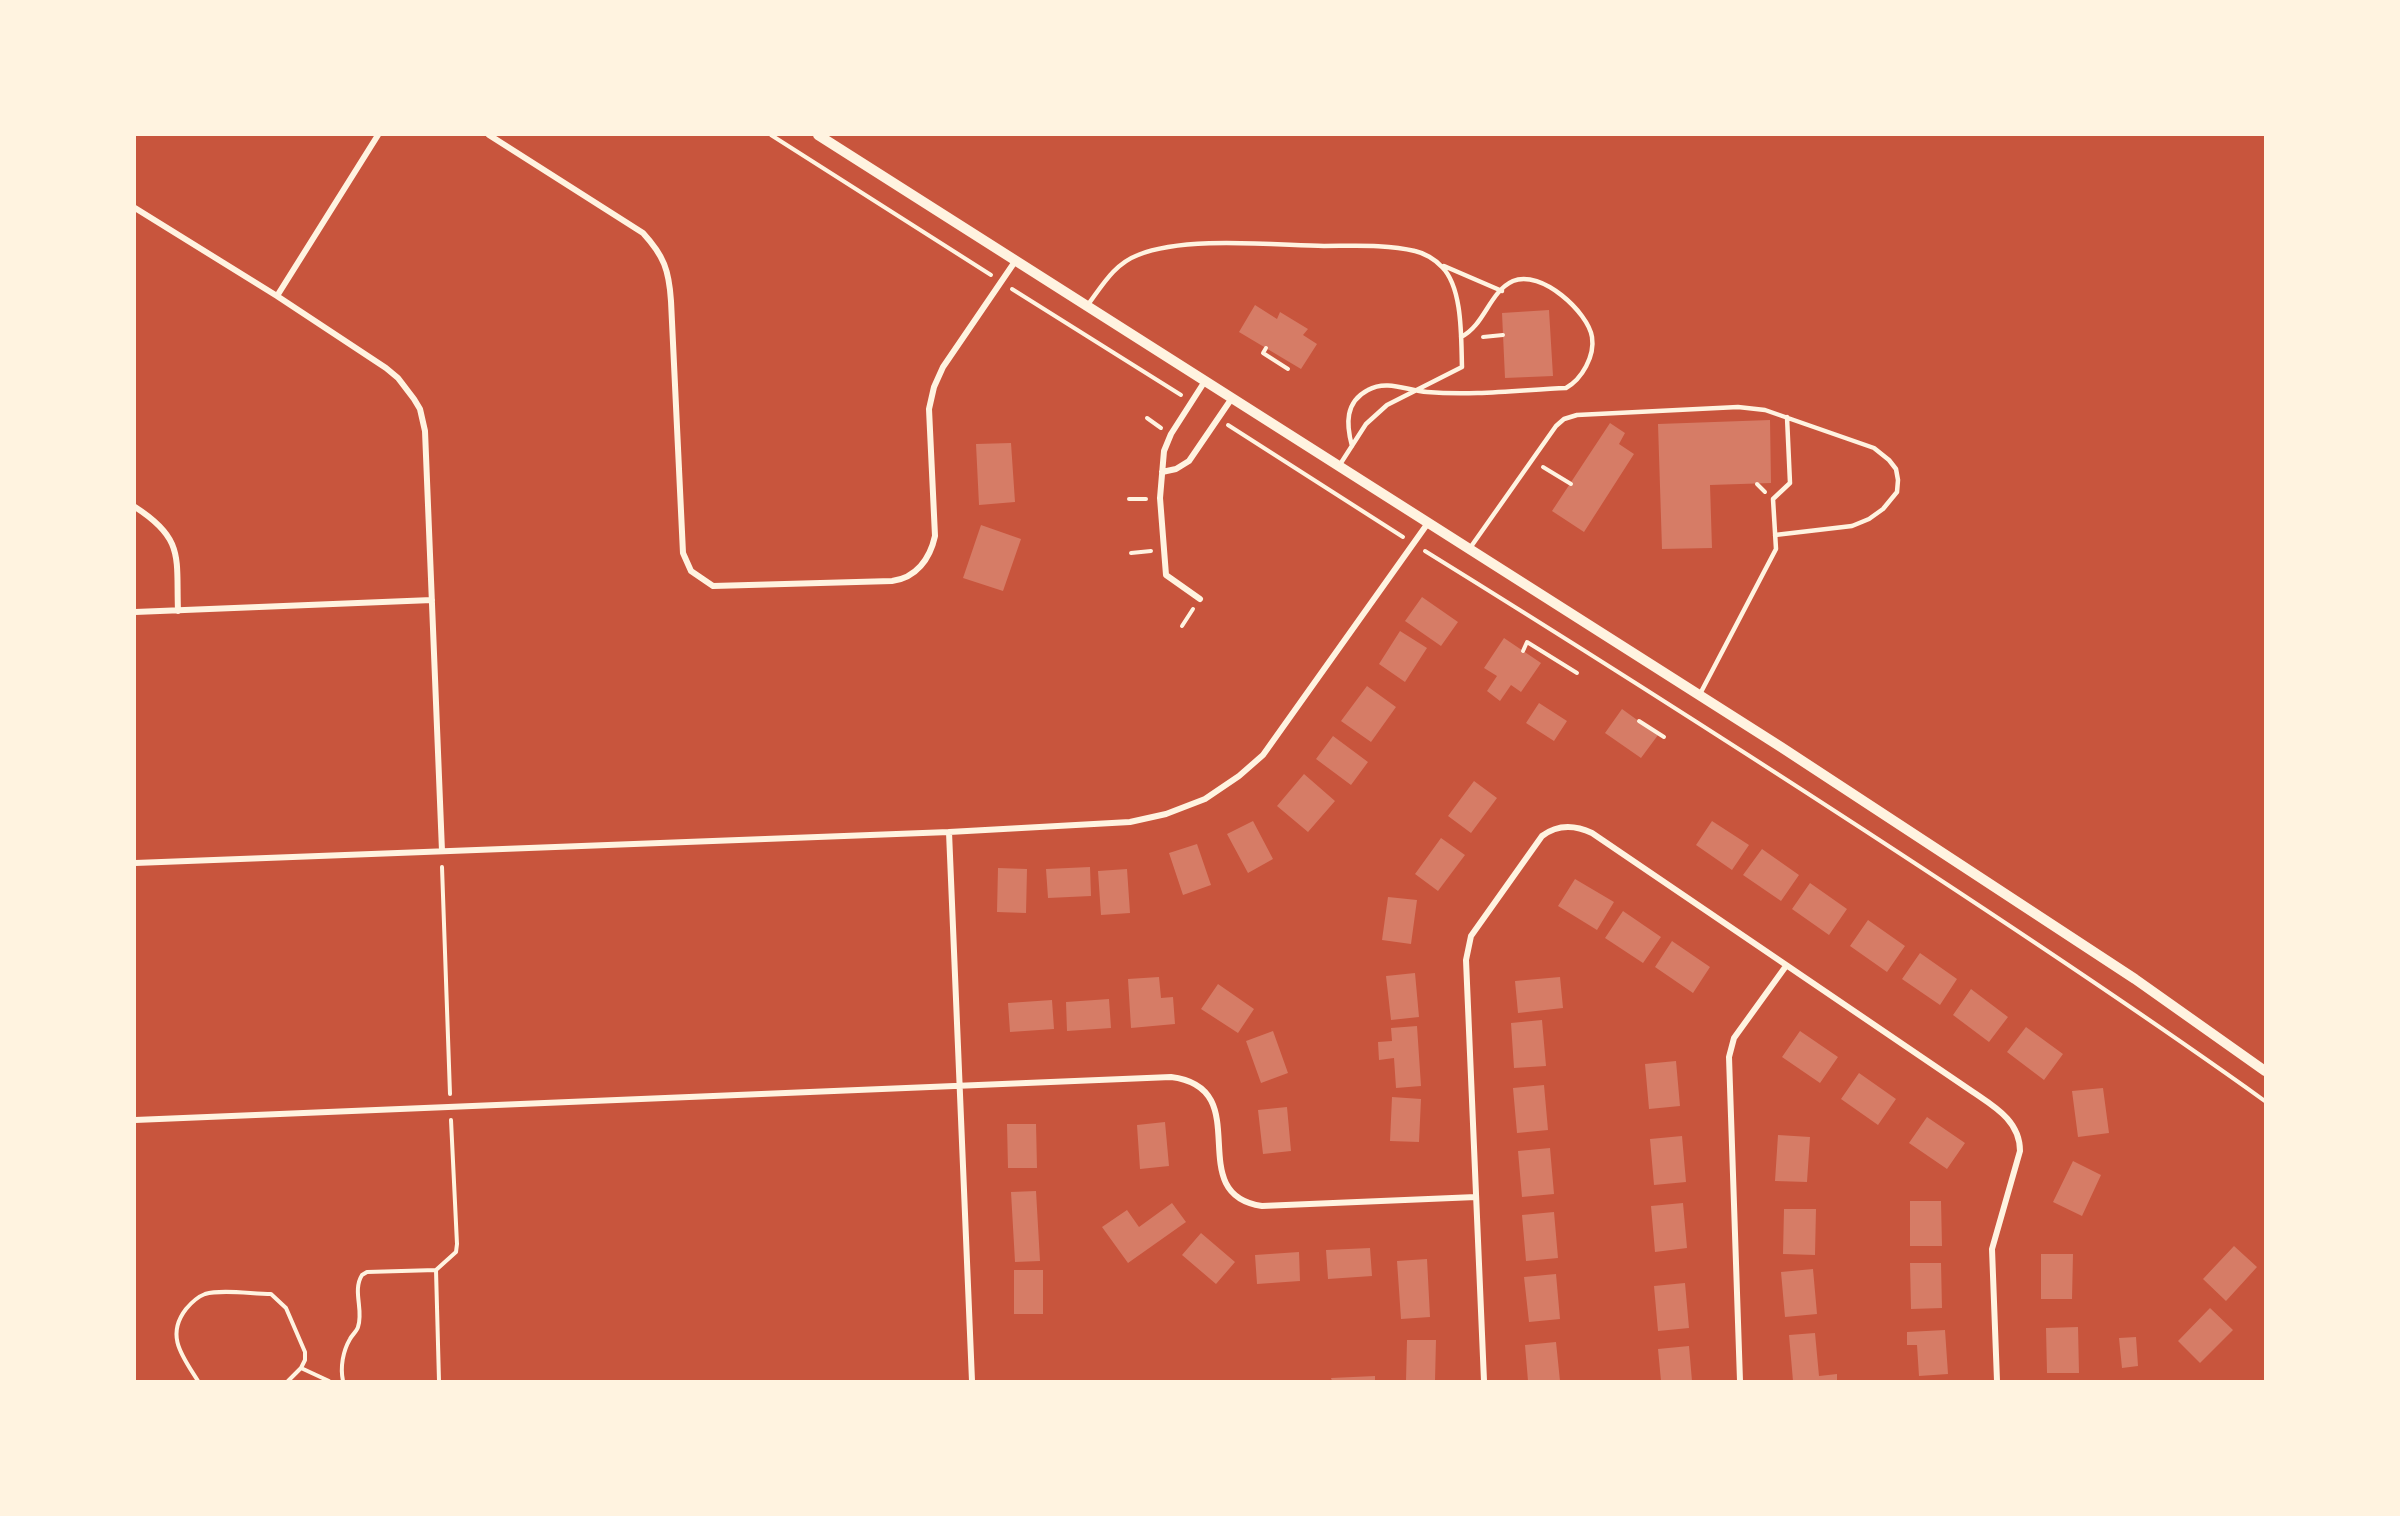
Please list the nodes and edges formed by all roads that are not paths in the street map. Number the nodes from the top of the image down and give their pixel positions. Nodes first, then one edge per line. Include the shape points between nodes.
1 (378, 135) edge
2 (489, 135) edge
3 (818, 135) edge
4 (135, 208) edge
5 (1016, 260) junction
6 (1441, 265) junction
7 (1502, 291) junction
8 (277, 296) junction
9 (1087, 306) junction
10 (1461, 337) junction
11 (1205, 381) junction
12 (1414, 391) junction
13 (1232, 398) junction
14 (1787, 417) junction
15 (1352, 446) junction
16 (1339, 466) junction
17 (1162, 472) junction
18 (135, 507) edge
19 (1429, 522) junction
20 (1775, 535) junction
21 (1470, 548) junction
22 (1200, 599) dead end
23 (432, 600) junction
24 (178, 611) junction
25 (135, 612) edge
26 (1700, 694) junction
27 (949, 832) junction
28 (442, 851) junction
29 (135, 863) edge
30 (1786, 966) junction
31 (2265, 1071) edge
32 (959, 1084) junction
33 (135, 1120) edge
34 (1476, 1197) junction
35 (972, 1381) edge
36 (1484, 1381) edge
37 (1740, 1381) edge
38 (1997, 1381) edge

1 - 8 street
2 - 5 street via 643,233 666,265 671,293 683,553 691,571 713,586 891,581 909,576 922,565 935,536 929,409 934,387 943,367
3 - 5 street
4 - 8 street
5 - 9 street
6 - 7 lane
6 - 9 lane via 1406,249 1220,244 1164,248 1119,265
6 - 10 lane via 1456,292
7 - 10 lane via 1476,326
7 - 12 lane via 1512,281 1542,282 1576,309 1592,336 1592,350 1583,374 1566,388
8 - 23 street via 386,368 420,409 425,430
9 - 11 street
10 - 12 lane via 1462,368
11 - 13 street
11 - 17 street via 1170,434
12 - 15 lane via 1376,414
12 - 15 lane via 1379,386 1359,397 1349,414
13 - 16 street
13 - 17 street via 1189,461
14 - 20 lane via 1790,483 1773,499
14 - 20 lane via 1874,448 1896,470 1897,492 1869,519 1852,526
14 - 21 lane via 1738,407 1577,415 1564,419
15 - 16 lane
16 - 19 street
17 - 22 street via 1160,498 1166,575
18 - 24 street via 162,527 175,547
19 - 21 street
19 - 27 street via 1276,740 1253,765 1222,789 1192,805 1143,820
20 - 26 lane via 1776,549 1769,564
21 - 26 street
23 - 24 street
23 - 28 street
24 - 25 street
26 - 31 street via 2115,966
27 - 28 street
27 - 32 street
28 - 29 street
30 - 34 street via 1593,833 1570,826 1542,836 1468,944
30 - 37 street via 1734,1038 1729,1057
30 - 38 street via 1992,1105 2014,1126 2020,1151 1992,1249
32 - 33 street
32 - 34 street via 1171,1077 1193,1082 1213,1102 1226,1186 1254,1205
32 - 35 street
34 - 36 street

